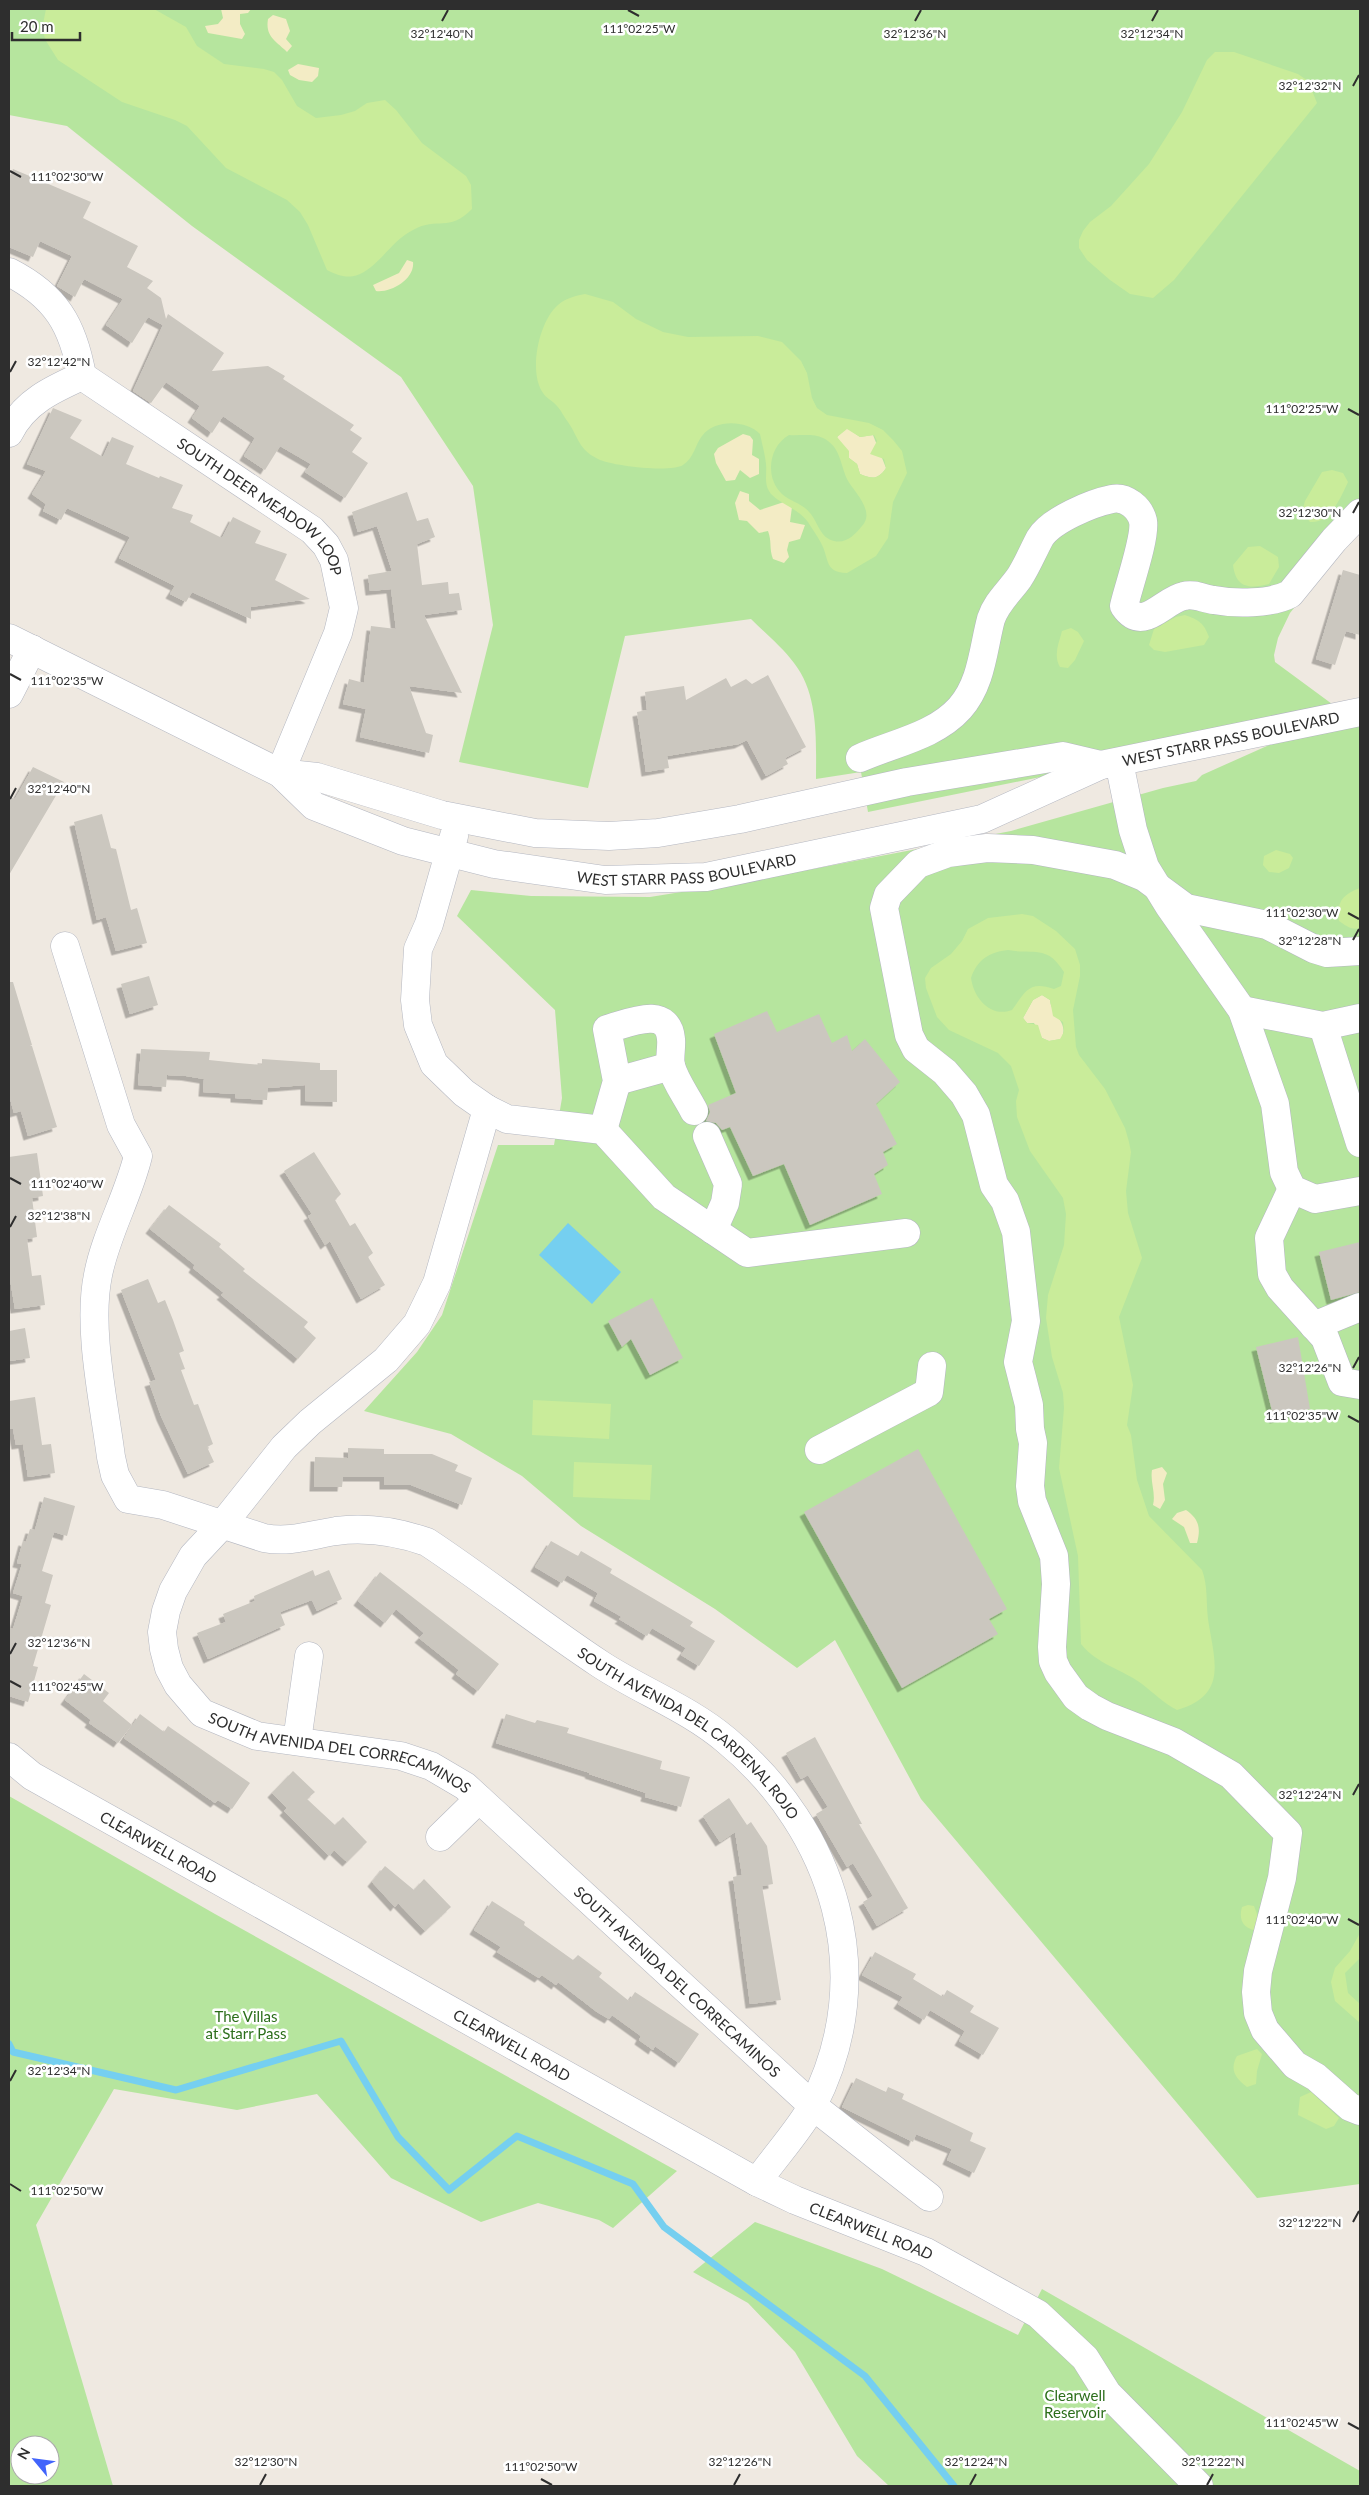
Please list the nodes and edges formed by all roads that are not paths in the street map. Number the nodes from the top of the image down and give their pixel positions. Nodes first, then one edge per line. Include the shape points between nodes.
1 (9, 272) edge
2 (82, 376) junction
3 (9, 433) edge
4 (1360, 513) edge
5 (20, 644) edge
6 (9, 694) edge
7 (1360, 712) edge
8 (860, 758) dead end
9 (1110, 763) junction
10 (280, 772) junction
11 (451, 816) junction
12 (441, 850) junction
13 (1157, 886) junction
14 (64, 946) dead end
15 (1360, 951) edge
16 (1242, 1010) junction
17 (1360, 1018) edge
18 (1323, 1026) junction
19 (671, 1066) junction
20 (617, 1081) junction
21 (486, 1109) junction
22 (694, 1111) dead end
23 (592, 1128) junction
24 (707, 1136) dead end
25 (1360, 1143) edge
26 (1292, 1188) junction
27 (1360, 1191) edge
28 (713, 1230) junction
29 (906, 1233) dead end
30 (1360, 1307) edge
31 (1314, 1326) junction
32 (932, 1366) dead end
33 (1360, 1385) edge
34 (819, 1450) dead end
35 (222, 1525) junction
36 (309, 1656) dead end
37 (297, 1741) junction
38 (9, 1757) edge
39 (479, 1799) junction
40 (440, 1837) dead end
41 (812, 2106) junction
42 (1360, 2112) edge
43 (757, 2182) junction
44 (929, 2197) dead end
45 (1199, 2486) edge

1 - 2 street via 47,296 64,318 78,352
2 - 3 street via 50,390 34,402 22,412
2 - 10 street, SOUTH DEER MEADOW LOOP via 312,530 334,560 344,608 338,633
4 - 8 street via 1290,594 1282,599 1241,602 1183,596 1147,616 1128,613 1124,606 1142,539 1143,522 1138,510 1130,502 1118,498 1060,520 1041,537 1020,577 998,604 972,693 962,706 932,731
5 - 6 street
5 - 10 street, WEST STARR PASS BOULEVARD
7 - 9 street, WEST STARR PASS BOULEVARD
9 - 11 street, WEST STARR PASS BOULEVARD via 1064,756 907,782 740,820 658,833 610,836 535,833
9 - 12 street, WEST STARR PASS BOULEVARD via 982,819 706,877 605,880 494,864
9 - 13 street via 1145,867
10 - 11 street, WEST STARR PASS BOULEVARD via 317,777
10 - 12 street, WEST STARR PASS BOULEVARD via 314,806 403,841
11 - 12 street
12 - 21 street via 409,927 418,950 415,1000 418,1025 434,1064
13 - 15 street via 1186,908 1267,925 1314,949 1327,953
13 - 16 street
13 - 42 street via 1115,865 1033,850 987,848 948,853 918,864 888,895 884,908 909,1035 916,1049 945,1072 964,1094 976,1115 994,1185 1005,1201 1016,1232 1026,1321 1018,1362 1029,1405 1033,1443 1030,1486 1032,1501 1054,1556 1053,1661 1076,1697 1107,1716 1174,1742 1231,1775 1288,1833 1282,1878 1258,1971 1258,2013 1265,2030 1295,2065 1316,2077
14 - 35 street, SOUTH AVENIDA DEL CARDENAL ROJO via 121,1125 138,1156 97,1284 94,1326 115,1475 128,1499 163,1505
16 - 18 street
16 - 26 street via 1275,1104 1284,1172
17 - 18 street
18 - 25 street
19 - 20 street
19 - 20 street via 671,1036 665,1022 646,1018 607,1030
19 - 22 street
20 - 23 street
21 - 23 street via 506,1119
21 - 35 street, SOUTH AVENIDA DEL CORRECAMINOS via 437,1283 417,1324 386,1360 310,1422 284,1448
23 - 28 street via 664,1197
24 - 28 street via 728,1184 725,1203
26 - 27 street via 1315,1199
26 - 31 street via 1270,1238 1272,1274 1280,1288
28 - 29 street via 747,1253
30 - 31 street
31 - 33 street via 1325,1338 1342,1382
32 - 34 street via 929,1392
35 - 37 street, SOUTH AVENIDA DEL CORRECAMINOS via 193,1556 173,1591 162,1632 169,1668 178,1685 202,1713 257,1736
35 - 41 street, SOUTH AVENIDA DEL CARDENAL ROJO via 281,1542 356,1530 400,1533 427,1542 604,1666 686,1712 726,1740 752,1765 783,1797 813,1845 833,1892 840,1928 844,1963 842,2006 834,2052
36 - 37 street
37 - 39 street, SOUTH AVENIDA DEL CORRECAMINOS via 401,1756 431,1766 465,1786
38 - 43 street, CLEARWELL ROAD via 32,1776
39 - 40 street
39 - 41 street, SOUTH AVENIDA DEL CORRECAMINOS
41 - 43 street, SOUTH AVENIDA DEL CARDENAL ROJO
41 - 44 street, SOUTH AVENIDA DEL CORRECAMINOS
43 - 45 street, CLEARWELL ROAD via 926,2252 1038,2314 1086,2358 1107,2393

